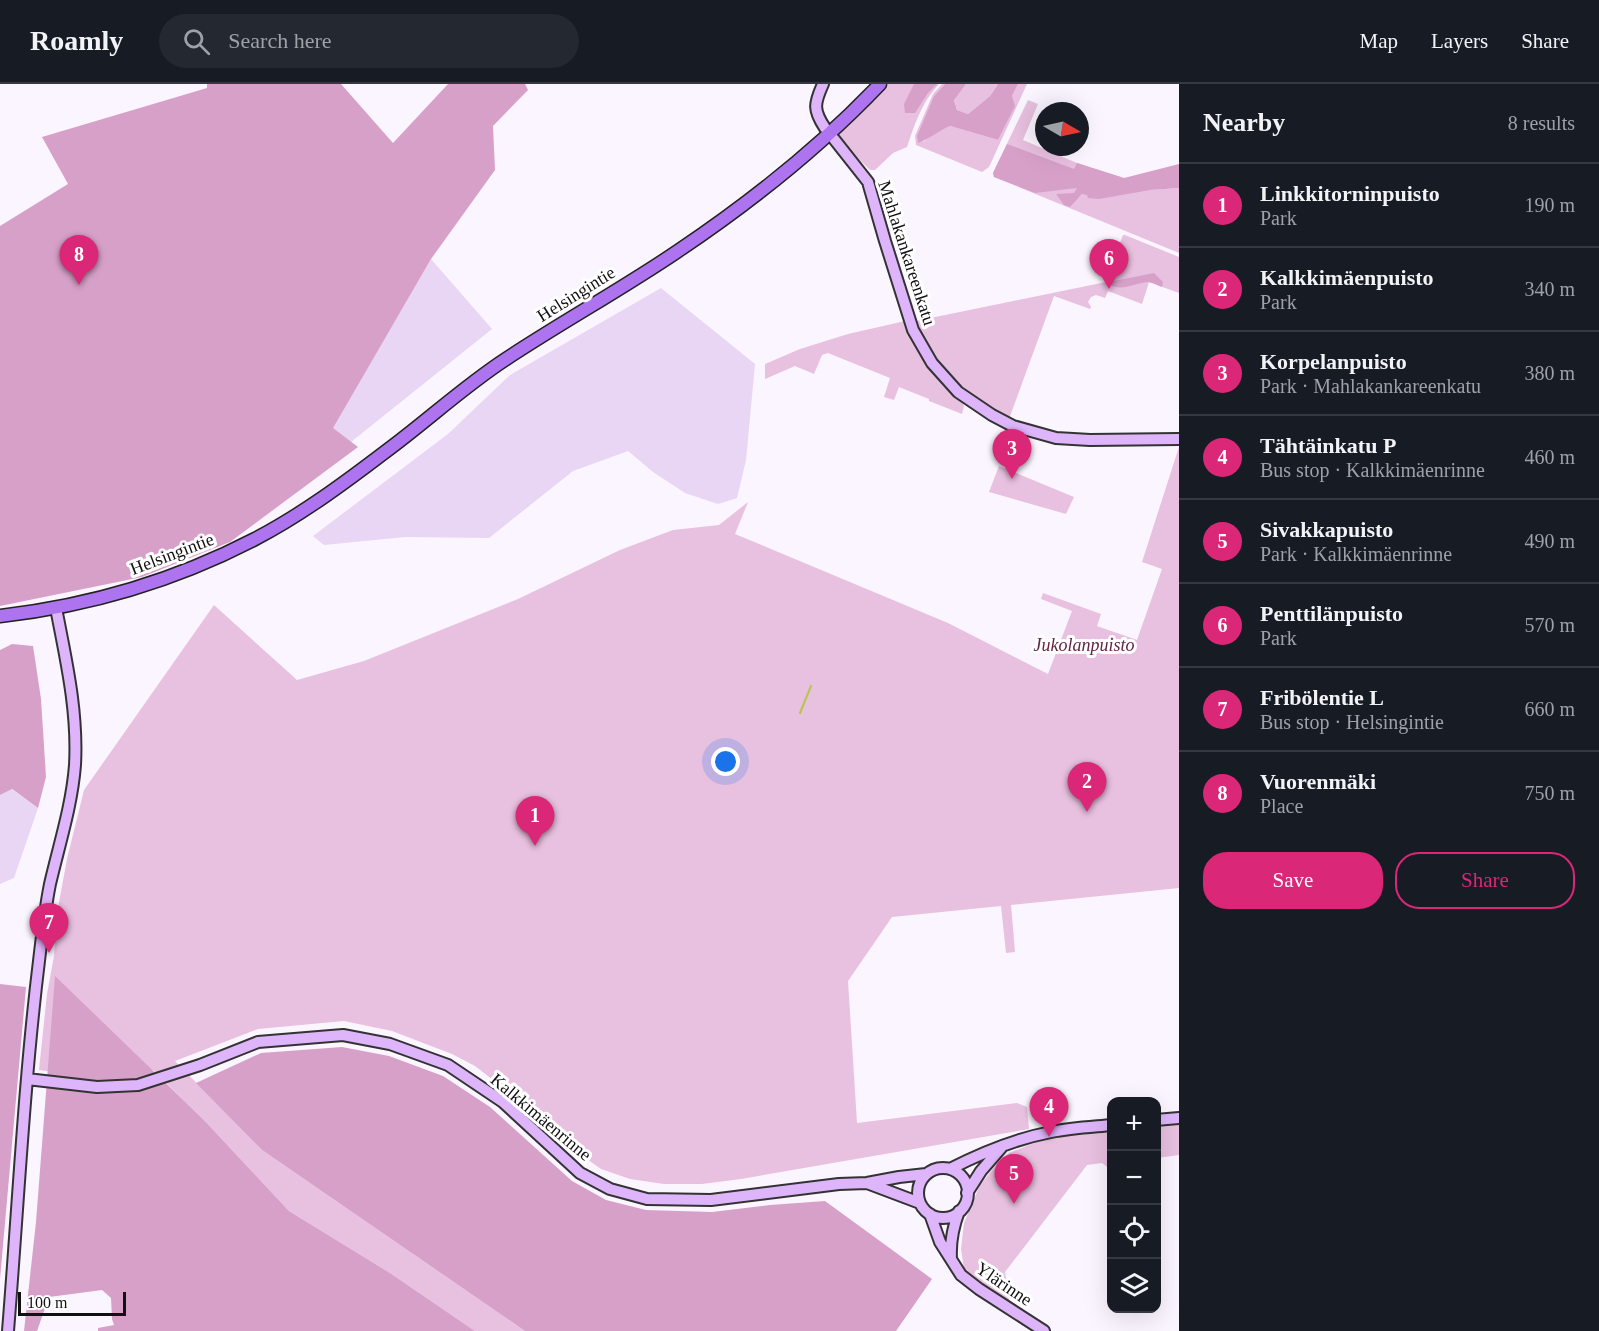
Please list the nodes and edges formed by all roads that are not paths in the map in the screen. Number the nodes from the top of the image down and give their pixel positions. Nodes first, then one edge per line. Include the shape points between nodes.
1 (823, 84) edge
2 (880, 84) edge
3 (825, 128) dead end
4 (834, 139) dead end
5 (1179, 439) edge
6 (56, 608) junction
7 (0, 616) edge
8 (27, 1080) junction
9 (1179, 1118) edge
10 (1161, 1120) edge
11 (1107, 1126) edge
12 (1003, 1145) junction
13 (950, 1169) junction
14 (926, 1174) junction
15 (867, 1183) junction
16 (967, 1193) junction
17 (920, 1203) junction
18 (959, 1211) junction
19 (930, 1214) junction
20 (951, 1259) junction
21 (8, 1331) edge
22 (1044, 1331) edge

1 - 3 street via 816,104 817,116
2 - 6 main road, Helsingintie via 825,138 735,211 503,361 380,457 296,515 255,539 185,570
4 - 5 street, Mahlakankareenkatu via 868,182 913,330 932,363 958,392 1013,426 1056,438
6 - 7 main road, Helsingintie
6 - 8 street via 73,700 75,765 43,926
8 - 15 street, Kalkkimäenrinne via 96,1087 138,1085 258,1042 343,1035 390,1044 448,1065 503,1102 580,1173 610,1189 648,1199 711,1200
8 - 21 street
9 - 10 street
11 - 12 street via 1053,1131
12 - 13 street
12 - 16 street
13 - 14 street via 940,1168
13 - 16 street via 963,1178
14 - 15 street, Kalkkimäenrinne
14 - 17 street via 919,1187
15 - 17 street, Kalkkimäenrinne
16 - 18 street
17 - 19 street
18 - 19 street via 945,1217
18 - 20 street, Ylärinne via 953,1228
19 - 20 street, Ylärinne
20 - 22 street, Ylärinne via 971,1284

